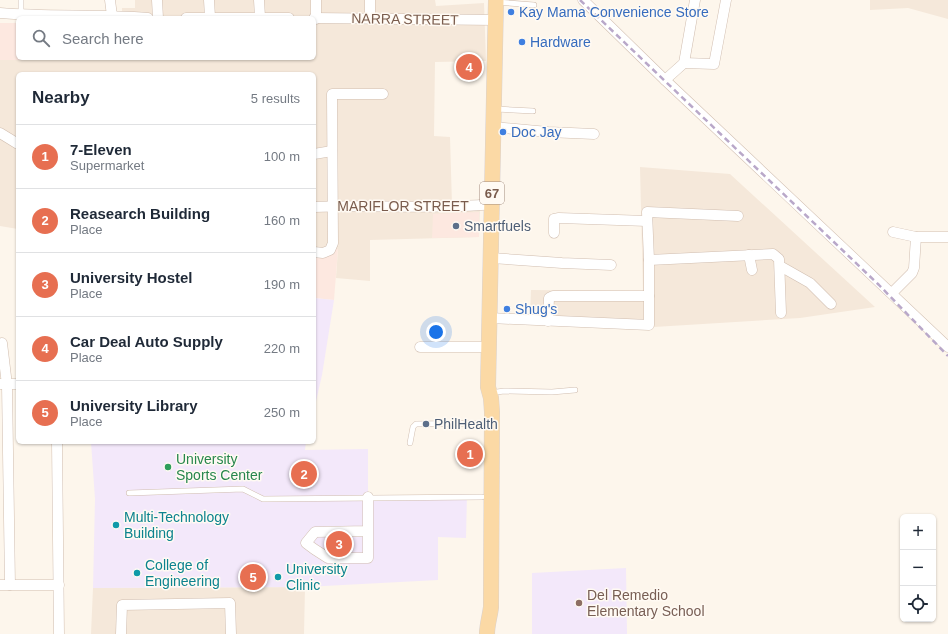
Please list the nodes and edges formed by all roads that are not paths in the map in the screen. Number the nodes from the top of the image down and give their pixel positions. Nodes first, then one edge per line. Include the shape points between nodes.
1 (21, 0) edge
2 (110, 0) edge
3 (157, 0) edge
4 (209, 0) edge
5 (259, 0) edge
6 (316, 0) edge
7 (370, 0) edge
8 (583, 0) edge
9 (695, 0) edge
10 (726, 0) edge
11 (496, 1) edge
12 (534, 5) dead end
13 (0, 13) edge
14 (21, 16) edge
15 (112, 16) joint
16 (158, 16) edge
17 (210, 16) edge
18 (260, 16) edge
19 (315, 16) edge
20 (316, 18) edge
21 (370, 18) junction
22 (496, 20) junction
23 (684, 63) junction
24 (665, 80) junction
25 (383, 94) dead end
26 (493, 109) junction
27 (533, 111) dead end
28 (493, 127) junction
29 (0, 133) edge
30 (594, 134) dead end
31 (16, 143) edge
32 (332, 151) junction
33 (316, 154) edge
34 (492, 204) junction
35 (333, 206) junction
36 (316, 207) edge
37 (738, 216) dead end
38 (647, 221) junction
39 (893, 232) dead end
40 (554, 233) dead end
41 (916, 237) junction
42 (948, 237) edge
43 (316, 252) edge
44 (749, 255) junction
45 (491, 258) junction
46 (649, 260) junction
47 (611, 265) dead end
48 (780, 266) junction
49 (752, 270) dead end
50 (892, 293) junction
51 (649, 296) junction
52 (831, 304) dead end
53 (781, 312) dead end
54 (490, 318) junction
55 (548, 321) junction
56 (2, 343) dead end
57 (420, 347) dead end
58 (489, 347) junction
59 (948, 347) edge
60 (3, 384) edge
61 (16, 384) edge
62 (575, 390) dead end
63 (488, 391) junction
64 (483, 423) junction
65 (410, 442) dead end
66 (57, 444) edge
67 (129, 493) dead end
68 (482, 496) junction
69 (368, 497) junction
70 (368, 531) junction
71 (5, 585) edge
72 (59, 585) junction
73 (487, 630) edge
74 (59, 634) edge
75 (121, 634) edge
76 (231, 634) edge

1 - 14 lane
2 - 15 street
3 - 16 street
4 - 17 street
5 - 18 street
6 - 19 street
7 - 21 street
8 - 24 street
9 - 23 street
10 - 23 street via 714,64
11 - 12 lane
11 - 22 main road, 67
13 - 14 street
14 - 15 street
20 - 21 street, NARRA STREET
21 - 22 street, NARRA STREET
22 - 26 main road, 67
23 - 24 street
24 - 50 street
25 - 32 street via 332,94
26 - 27 lane
26 - 28 main road, 67
28 - 30 street
28 - 34 main road, 67
29 - 31 street
32 - 33 street
32 - 35 street
34 - 35 street, MARIFLOR STREET via 427,207
34 - 45 main road, 67
35 - 36 street, MARIFLOR STREET
35 - 43 street via 333,243 330,250
37 - 38 street via 647,212
38 - 40 street via 559,218 554,219
38 - 46 street
39 - 41 street
41 - 42 street
41 - 50 street via 912,273
44 - 46 street
44 - 48 street via 773,254 779,259
44 - 49 street
45 - 47 street
45 - 54 main road, 67
46 - 51 street
48 - 52 street via 810,283
48 - 53 street
50 - 59 street
51 - 55 street via 553,296 548,298
51 - 55 street via 649,326
54 - 55 street
54 - 58 main road, 67
56 - 60 street
57 - 58 street
58 - 63 main road, 67
60 - 61 street
60 - 71 street
62 - 63 lane
63 - 64 main road, 67 via 484,399
63 - 73 main road, 67 via 492,412 492,554 491,607
64 - 65 lane via 416,424
64 - 68 main road, 67
66 - 72 street
67 - 69 lane via 243,489 263,498
68 - 69 lane
68 - 73 main road, 67 via 482,608
69 - 70 street
70 - 70 street via 368,558 328,558 306,543 314,532
71 - 72 street
72 - 74 street
75 - 76 street via 122,605 230,602

